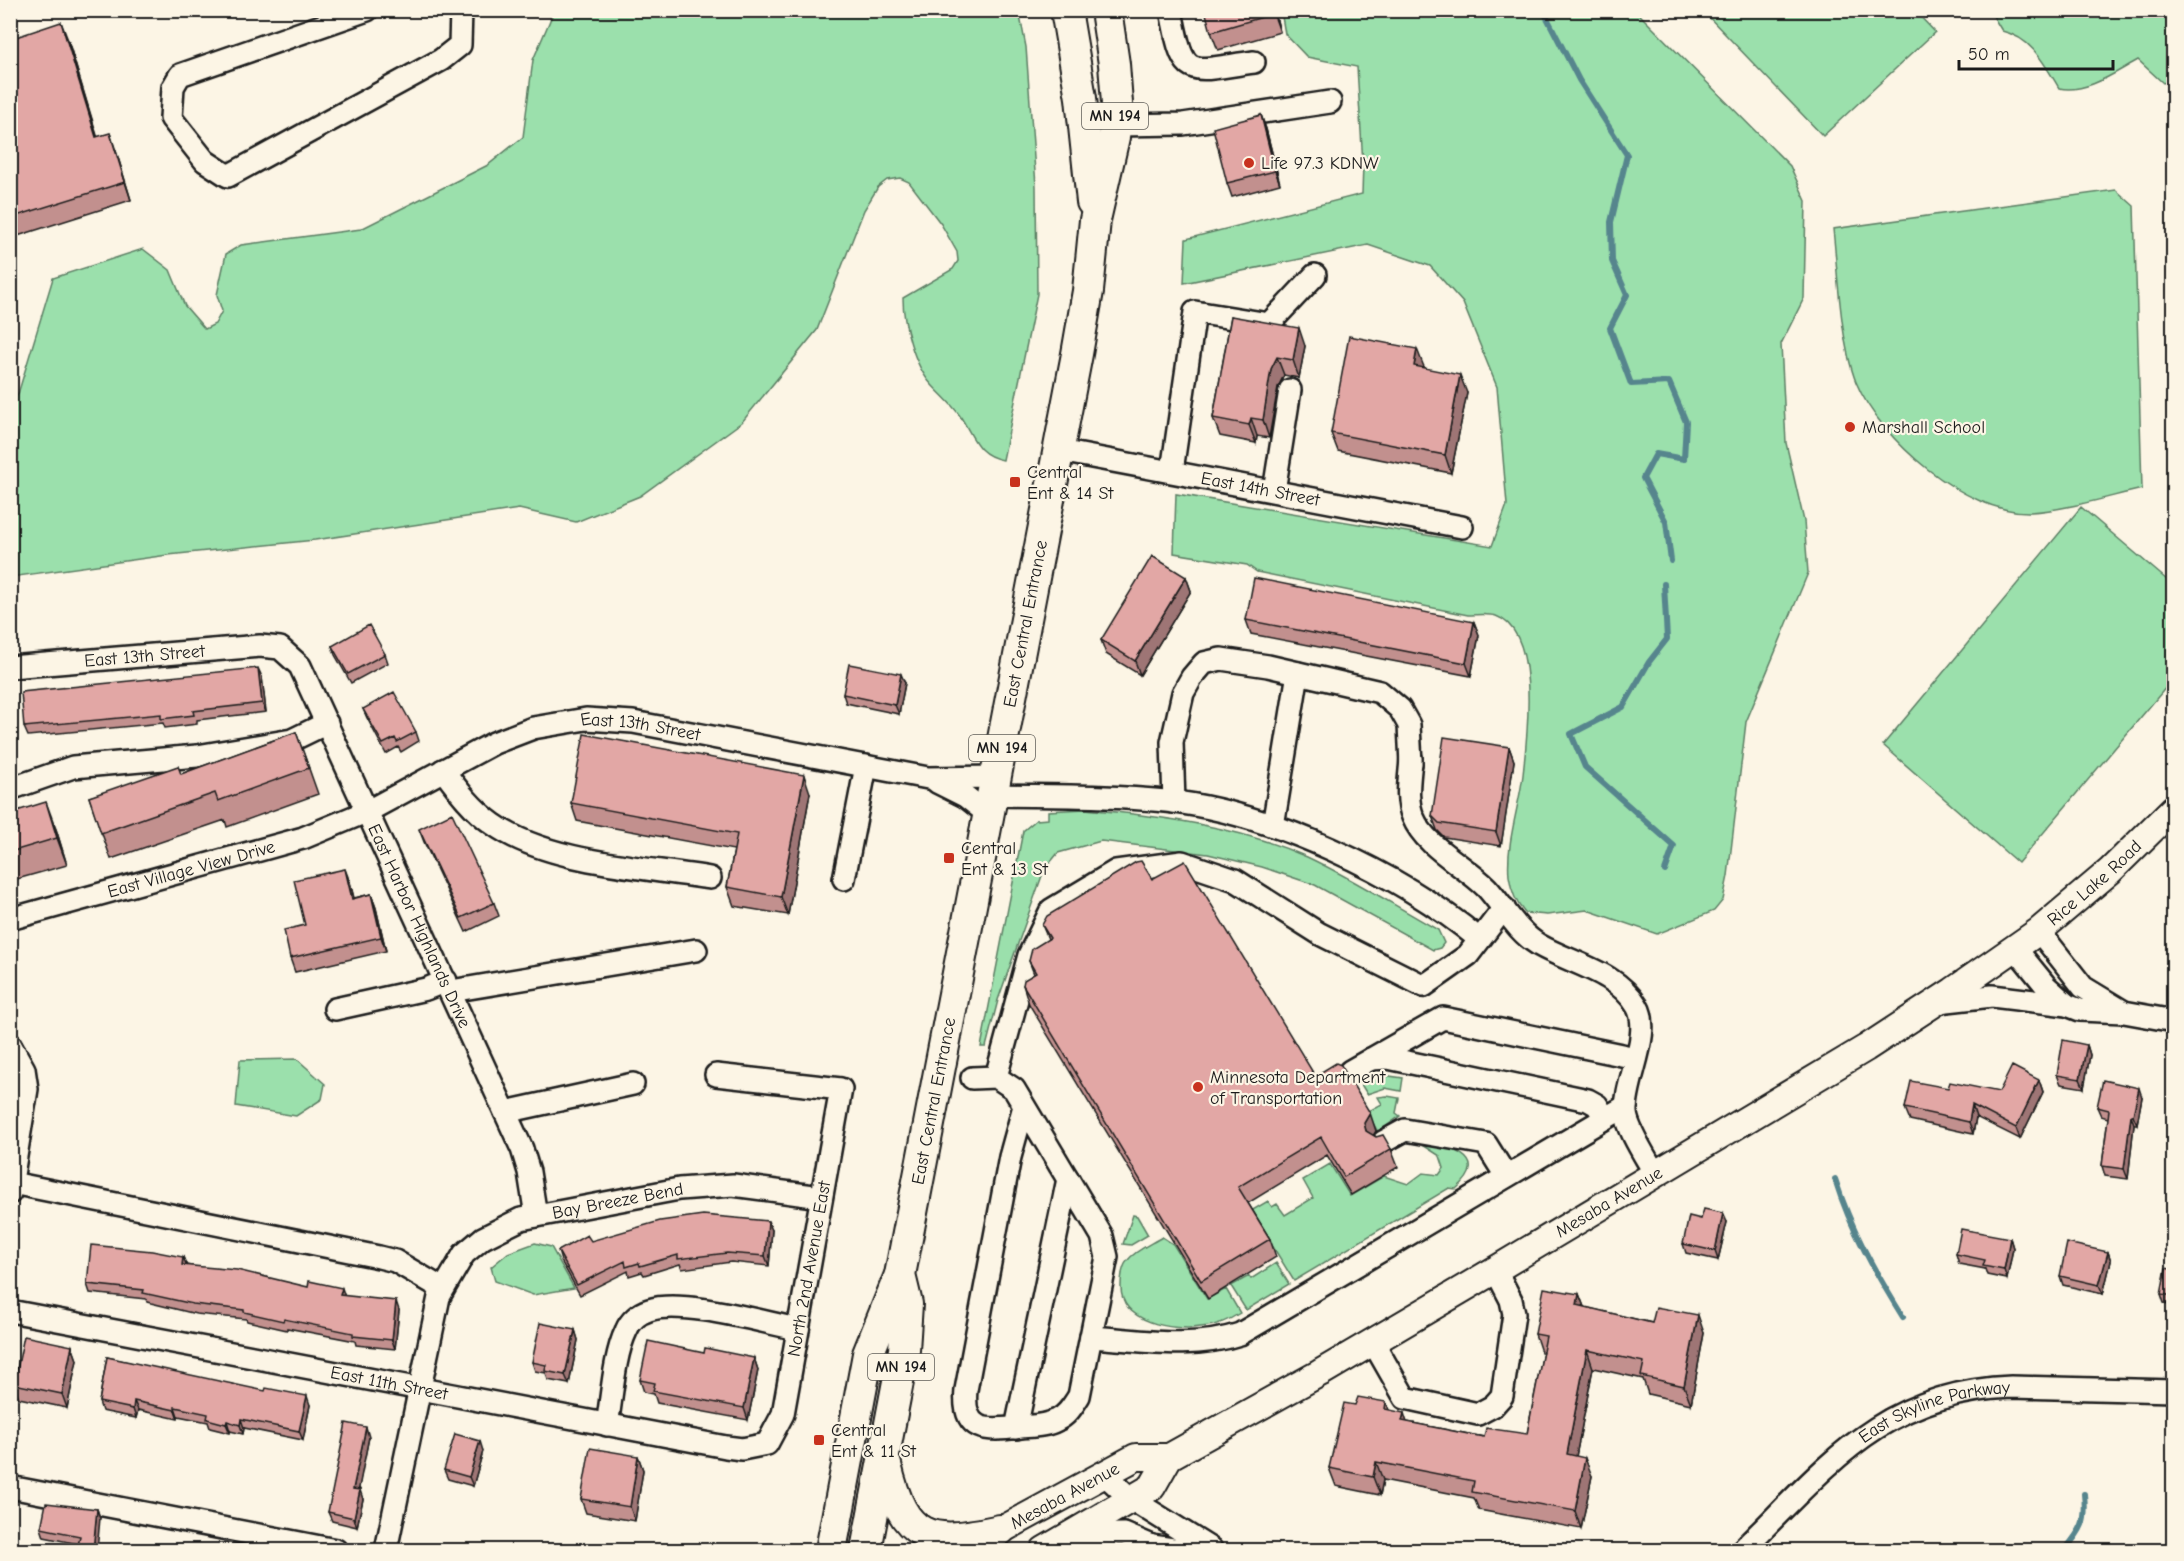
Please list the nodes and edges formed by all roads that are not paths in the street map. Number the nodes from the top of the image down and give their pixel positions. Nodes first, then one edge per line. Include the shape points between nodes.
1 (367, 10) edge
2 (461, 10) edge
3 (1066, 10) edge
4 (1107, 10) edge
5 (1171, 10) edge
6 (1254, 62) dead end
7 (1330, 102) dead end
8 (1115, 125) junction
9 (1095, 220) junction
10 (1315, 275) dead end
11 (1290, 390) dead end
12 (1060, 451) junction
13 (1172, 471) junction
14 (1274, 491) junction
15 (1462, 527) dead end
16 (280, 648) joint
17 (10, 667) edge
18 (1298, 673) junction
19 (327, 723) junction
20 (866, 766) junction
21 (443, 770) junction
22 (928, 778) junction
23 (10, 789) edge
24 (993, 795) junction
25 (1174, 802) junction
26 (2174, 808) edge
27 (368, 811) junction
28 (1273, 826) junction
29 (710, 878) dead end
30 (844, 879) dead end
31 (1504, 908) junction
32 (10, 919) edge
33 (2039, 931) junction
34 (1479, 939) junction
35 (2016, 949) junction
36 (696, 950) dead end
37 (448, 986) junction
38 (1937, 1002) junction
39 (2067, 1005) junction
40 (335, 1009) dead end
41 (2124, 1011) junction
42 (2174, 1021) edge
43 (13, 1056) edge
44 (1636, 1058) junction
45 (1370, 1059) junction
46 (1350, 1071) dead end
47 (717, 1075) dead end
48 (996, 1077) junction
49 (972, 1078) dead end
50 (633, 1084) dead end
51 (1024, 1106) junction
52 (1626, 1106) junction
53 (505, 1112) junction
54 (1605, 1118) junction
55 (1383, 1142) edge
56 (1655, 1174) junction
57 (1506, 1176) junction
58 (1068, 1179) junction
59 (11, 1188) edge
60 (821, 1197) junction
61 (536, 1216) junction
62 (1495, 1269) junction
63 (900, 1275) junction
64 (443, 1289) junction
65 (10, 1311) edge
66 (798, 1329) junction
67 (1091, 1337) junction
68 (1373, 1342) junction
69 (420, 1389) junction
70 (2174, 1392) edge
71 (607, 1425) junction
72 (1016, 1428) junction
73 (767, 1444) joint
74 (1169, 1458) junction
75 (884, 1459) junction
76 (1104, 1474) junction
77 (10, 1487) edge
78 (1131, 1499) junction
79 (1000, 1530) junction
80 (1069, 1535) junction
81 (830, 1544) edge
82 (1212, 1549) edge
83 (336, 1551) edge
84 (386, 1551) edge
85 (866, 1551) edge
86 (964, 1551) edge
87 (1044, 1551) edge
88 (1742, 1551) edge

1 - 2 street via 180,75 173,87 171,118 205,161 228,176 441,60 460,45
3 - 9 highway, East Central Entrance / MN 194
4 - 8 highway, East Central Entrance / MN 194 via 1114,64
5 - 6 street via 1178,50 1186,65 1198,70
7 - 8 street via 1182,124
8 - 9 highway, East Central Entrance / MN 194
9 - 12 highway, East Central Entrance / MN 194 via 1088,291
10 - 13 street via 1269,324 1195,312
11 - 14 street
12 - 13 street, East 14th Street
12 - 24 highway, East Central Entrance / MN 194
13 - 14 street, East 14th Street
14 - 15 street, East 14th Street
16 - 17 street, East 13th Street via 260,645
16 - 19 street, East Harbor Highlands Drive via 300,666
18 - 25 street via 1221,659 1204,663 1183,693 1172,742
18 - 28 street
18 - 31 street via 1380,692 1400,709 1409,726 1408,797 1418,827
19 - 23 street via 292,740 197,756 73,767
19 - 27 street, East Harbor Highlands Drive
20 - 21 street, East 13th Street via 633,722 586,719 510,735
20 - 22 street, East 13th Street
20 - 30 street
21 - 27 street, East 13th Street
21 - 29 street via 467,803 493,825 539,849
22 - 24 street, East 13th Street
22 - 24 street, East 13th Street via 955,790
24 - 25 street
24 - 63 highway, East Central Entrance / MN 194
25 - 28 street
26 - 33 main road, Rice Lake Road via 2110,871
27 - 32 street, East Village View Drive via 303,838
27 - 37 street, East Harbor Highlands Drive
28 - 34 street via 1334,851 1399,886 1455,919
31 - 34 street
31 - 44 street via 1523,933 1540,945 1606,978 1630,995 1639,1009 1642,1027
33 - 35 main road, Mesaba Avenue
33 - 41 street via 2083,987
34 - 48 street via 1468,955 1424,986 1320,934 1236,880 1182,862 1116,871 1052,910 1029,955
35 - 38 main road, Mesaba Avenue
35 - 39 street
36 - 37 street
37 - 40 street
37 - 53 street, East Harbor Highlands Drive
38 - 39 street via 1992,996
38 - 56 main road, Mesaba Avenue
39 - 41 street via 2080,1010
41 - 42 street
43 - 59 street via 24,1069 27,1089
44 - 45 street via 1443,1018
44 - 52 street
45 - 46 street
45 - 54 street via 1388,1058 1588,1100 1597,1105
47 - 60 street, North 2nd Avenue East via 841,1089
48 - 49 street
48 - 51 street via 1014,1089
50 - 53 street
51 - 58 street
51 - 72 street via 1010,1157 965,1406 977,1426
52 - 54 street
52 - 56 street via 1626,1117
53 - 61 street, East Harbor Highlands Drive via 529,1172
54 - 57 street
55 - 57 street via 1405,1130 1486,1144
56 - 62 main road, Mesaba Avenue
57 - 67 street via 1240,1334 1218,1341 1178,1345
58 - 67 street via 1102,1236 1107,1257
58 - 72 street
59 - 64 street via 379,1257 395,1261
60 - 61 street, Bay Breeze Bend via 764,1188 705,1186
60 - 66 street, North 2nd Avenue East
61 - 64 street, Bay Breeze Bend via 483,1238 464,1254
62 - 68 main road, Mesaba Avenue
62 - 68 street via 1514,1314 1502,1396 1486,1411 1463,1413 1405,1398
63 - 75 highway, East Central Entrance / MN 194 via 907,1324
63 - 81 highway, East Central Entrance / MN 194 via 868,1354
64 - 69 street, Bay Breeze Bend
65 - 69 street, East 11th Street
66 - 71 street via 714,1312 646,1310 631,1322 624,1337
66 - 73 street, North 2nd Avenue East via 783,1414
67 - 72 street via 1079,1396 1071,1409 1058,1420
68 - 74 main road, Mesaba Avenue
69 - 71 street, East 11th Street
69 - 84 street, Bay Breeze Bend
70 - 88 street, East Skyline Parkway via 2011,1387 1984,1388 1937,1399 1872,1429 1825,1468
71 - 73 street, East 11th Street via 742,1449
74 - 76 main road, Mesaba Avenue via 1136,1457
74 - 78 main road, Mesaba Avenue via 1152,1487
75 - 79 highway via 900,1510 922,1533 952,1539
75 - 85 highway, East Central Entrance / MN 194
76 - 78 street
76 - 79 main road, Mesaba Avenue
77 - 83 street
78 - 80 main road, Mesaba Avenue
78 - 82 street
79 - 86 main road, Mesaba Avenue
80 - 82 street via 1124,1534 1180,1550
80 - 87 main road, Mesaba Avenue

